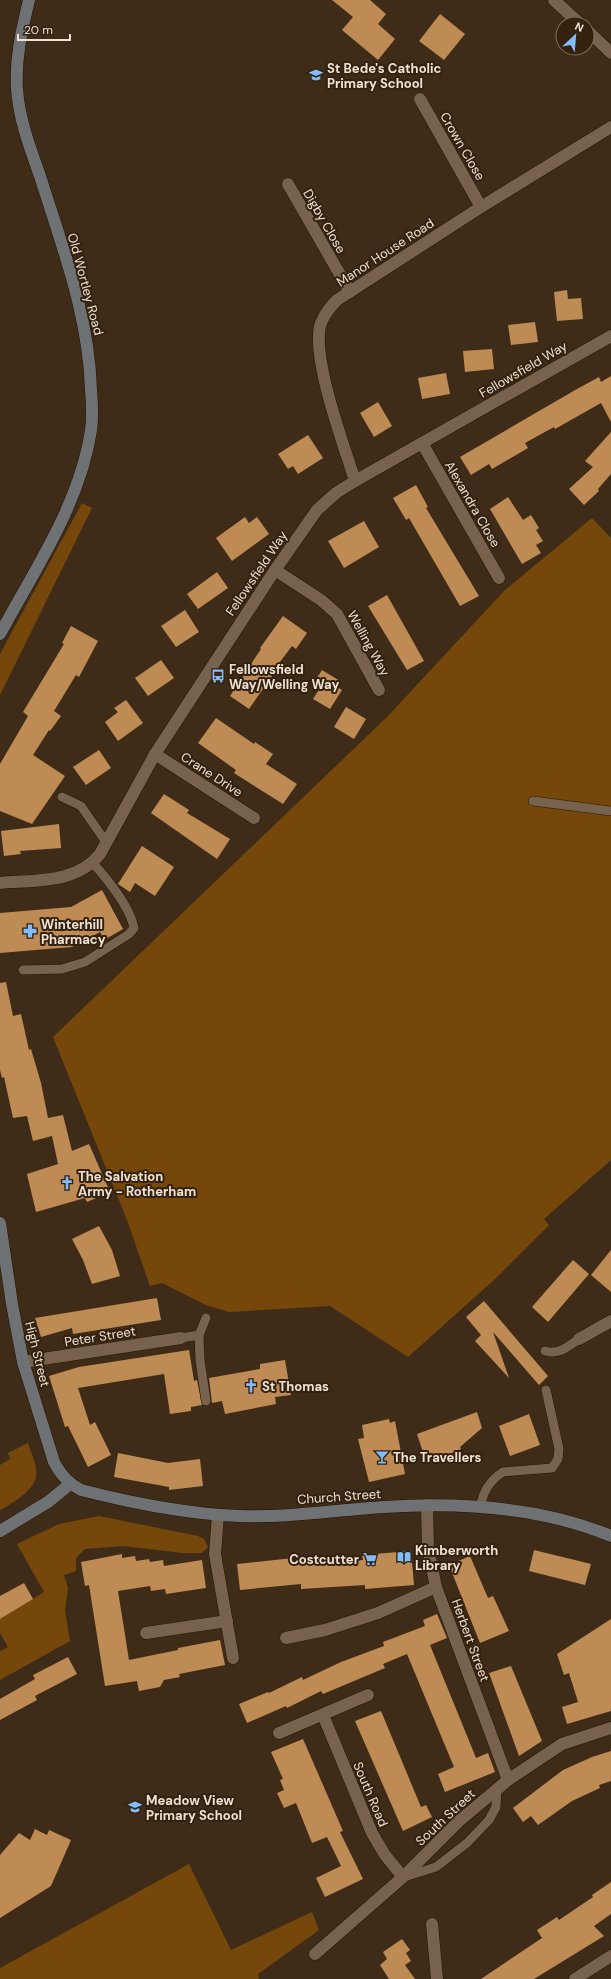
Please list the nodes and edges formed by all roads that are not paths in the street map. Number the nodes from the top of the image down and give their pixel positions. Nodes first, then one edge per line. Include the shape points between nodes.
1 (29, 0) edge
2 (554, 0) edge
3 (571, 16) edge
4 (595, 38) edge
5 (611, 54) edge
6 (420, 99) dead end
7 (611, 127) edge
8 (288, 184) dead end
9 (481, 206) junction
10 (350, 292) junction
11 (611, 336) edge
12 (422, 443) junction
13 (355, 481) junction
14 (275, 570) junction
15 (499, 578) dead end
16 (0, 634) edge
17 (379, 690) dead end
18 (155, 754) junction
19 (62, 796) dead end
20 (533, 801) dead end
21 (611, 811) edge
22 (254, 818) dead end
23 (106, 842) junction
24 (93, 862) junction
25 (0, 883) edge
26 (23, 970) dead end
27 (0, 1223) edge
28 (3, 1269) edge
29 (206, 1318) dead end
30 (611, 1321) edge
31 (200, 1335) junction
32 (181, 1338) joint
33 (579, 1338) joint
34 (545, 1351) dead end
35 (23, 1362) junction
36 (546, 1390) dead end
37 (206, 1401) dead end
38 (70, 1484) junction
39 (427, 1505) junction
40 (480, 1508) junction
41 (218, 1515) junction
42 (0, 1531) edge
43 (611, 1536) edge
44 (436, 1587) junction
45 (227, 1621) junction
46 (146, 1633) dead end
47 (286, 1638) dead end
48 (234, 1658) dead end
49 (368, 1695) dead end
50 (323, 1715) junction
51 (611, 1728) edge
52 (279, 1733) dead end
53 (508, 1780) junction
54 (497, 1789) junction
55 (403, 1877) junction
56 (432, 1924) dead end
57 (315, 1954) dead end
58 (611, 1956) edge
59 (437, 1979) edge
60 (575, 1979) edge

1 - 16 street, Old Wortley Road via 19,45 18,97 24,128 84,321 90,362 91,428 85,459 72,497
2 - 3 street
4 - 5 street
6 - 9 street, Crown Close
7 - 9 street, Manor House Road
8 - 10 street, Digby Close
9 - 10 street, Manor House Road
10 - 13 street, Manor House Road via 336,300 327,310 321,324 319,344 322,368
11 - 12 street, Fellowsfield Way
12 - 13 street, Fellowsfield Way
12 - 15 street, Alexandra Close
13 - 14 street, Fellowsfield Way via 317,510
14 - 17 street, Welling Way via 321,600 337,614
14 - 18 street, Fellowsfield Way
18 - 22 street, Crane Drive
18 - 23 street, Fellowsfield Way
19 - 23 lane via 81,806
20 - 21 lane
23 - 24 street, Fellowsfield Way
24 - 25 street, Fellowsfield Way via 82,871 69,876
24 - 26 lane via 116,892 134,928 129,934 85,962 62,969
27 - 28 street, High Street
28 - 35 street, High Street
29 - 31 lane
30 - 33 street
31 - 32 lane
31 - 37 lane via 200,1360
32 - 35 street, Peter Street
33 - 34 lane via 561,1351 553,1354
35 - 38 street, High Street via 54,1462 60,1474
36 - 40 lane via 559,1449 558,1459 552,1468 503,1472 489,1484 482,1495
38 - 41 street, Church Street via 95,1493
38 - 42 street via 48,1502
39 - 40 street, Church Street
39 - 41 street, Church Street via 282,1515
39 - 44 street, Herbert Street via 428,1548
40 - 43 street, Church Street via 560,1520
41 - 45 street via 215,1554
44 - 47 street via 378,1613 325,1630
44 - 53 street, Herbert Street
45 - 46 street
45 - 48 street
49 - 50 street
50 - 52 street
50 - 55 street, South Road via 372,1833 385,1855
51 - 53 street, South Street via 562,1744
53 - 54 street, South Street
54 - 55 street, South Street via 459,1821
54 - 55 lane via 496,1807 489,1820 467,1843 436,1867
55 - 57 street, South Street
56 - 59 street
58 - 60 street

